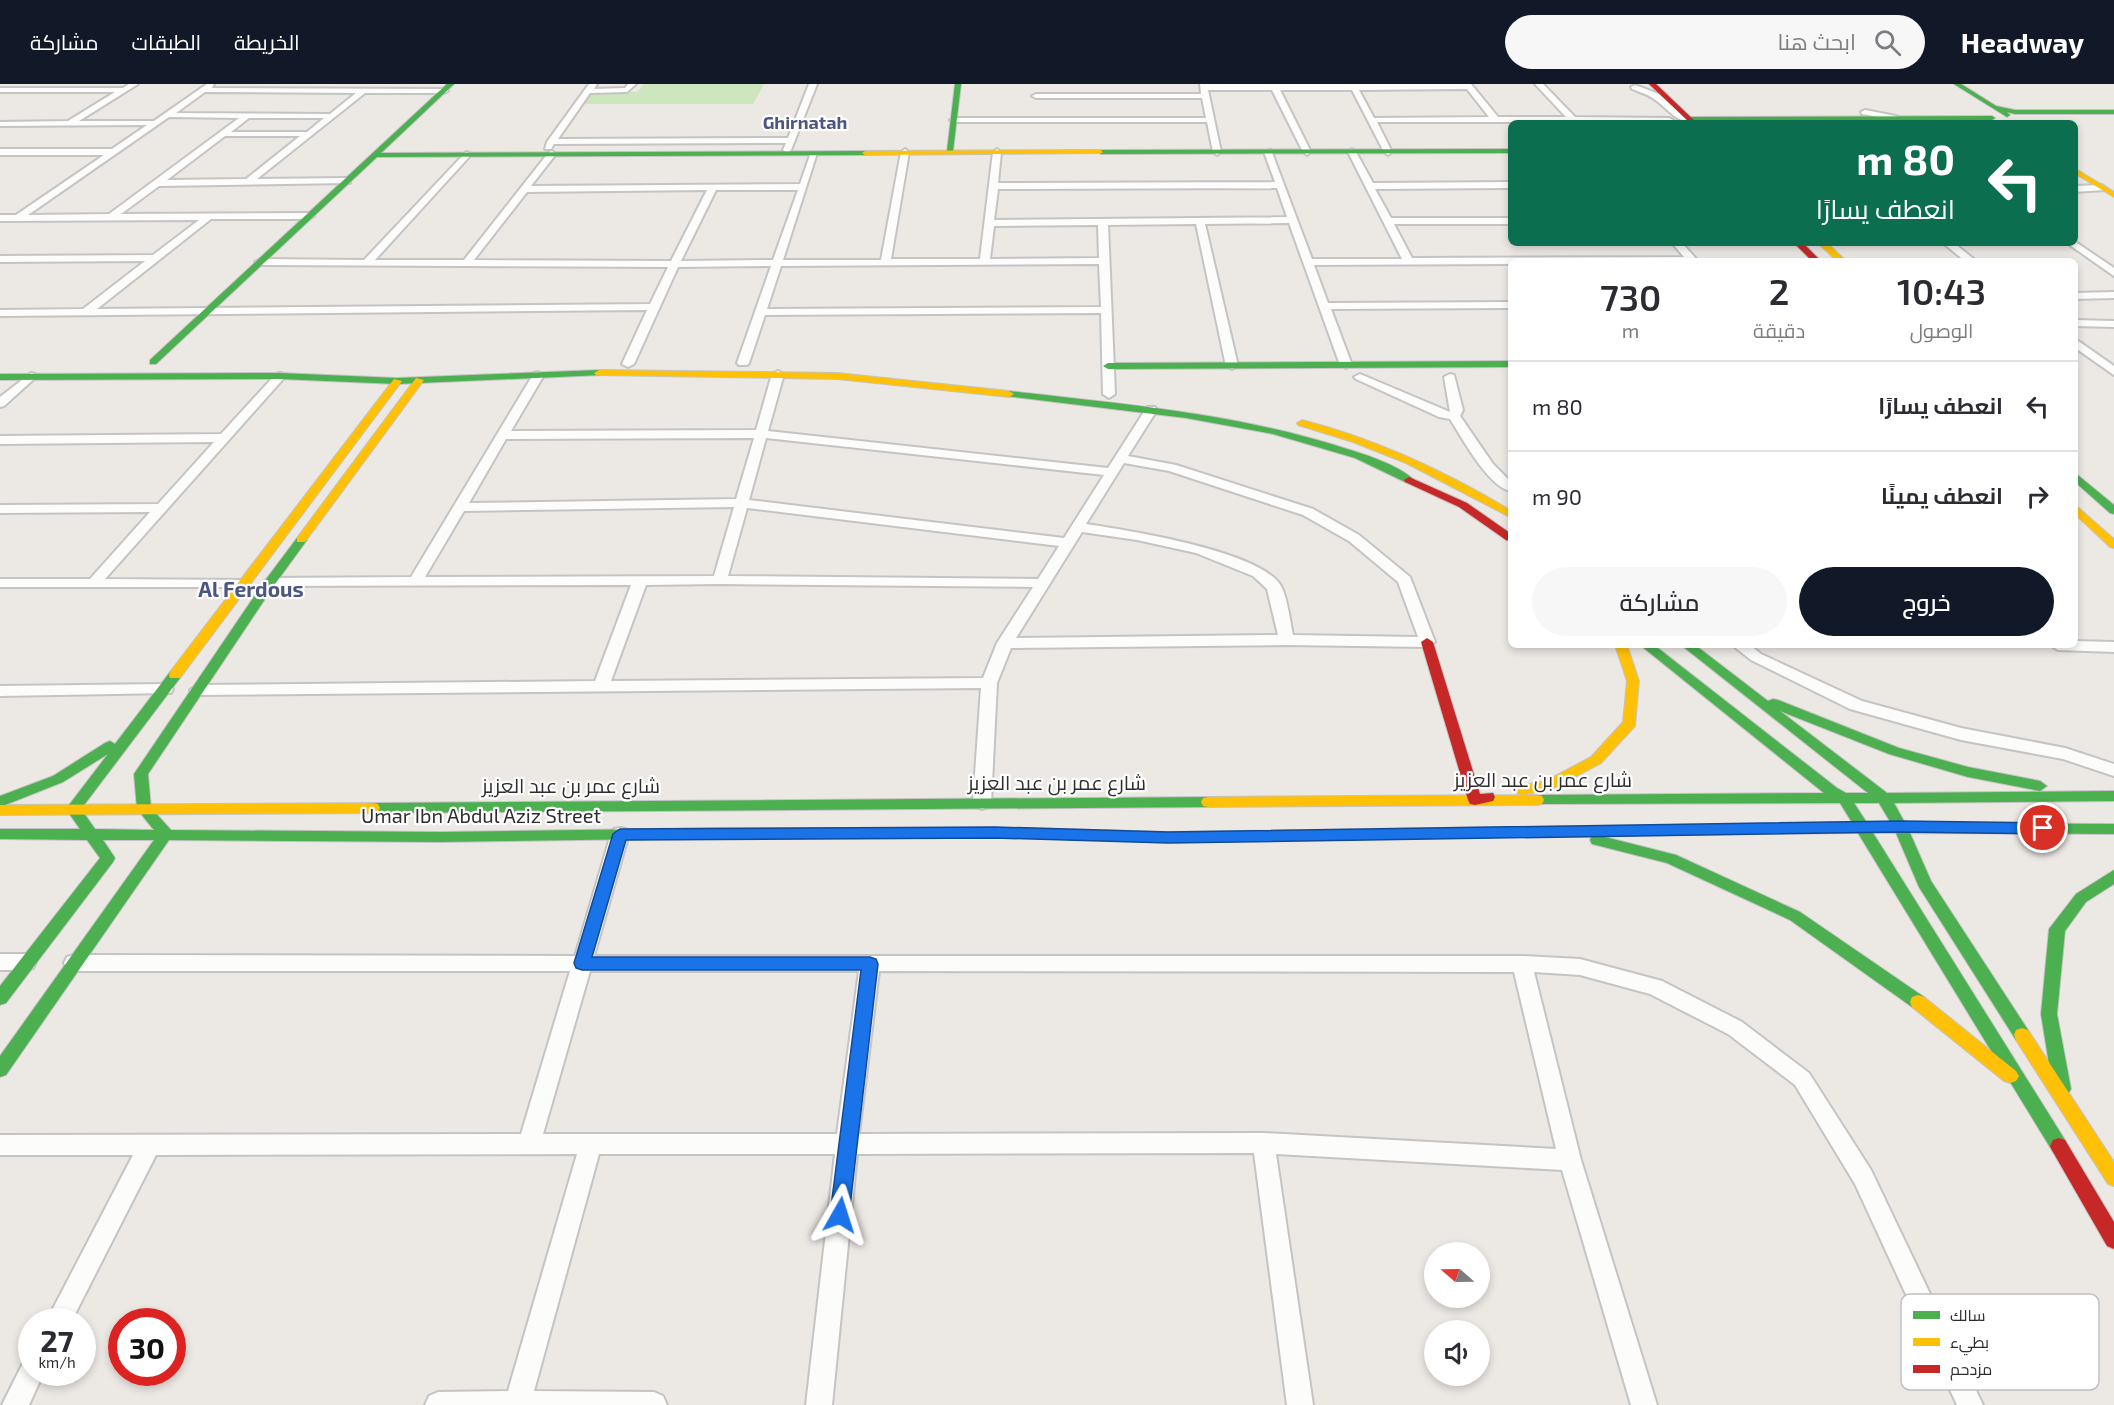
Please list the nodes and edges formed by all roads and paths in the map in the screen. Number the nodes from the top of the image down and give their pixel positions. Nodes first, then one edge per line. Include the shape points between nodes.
1 (134, 84) edge
2 (212, 84) edge
3 (632, 84) edge
4 (813, 84) edge
5 (958, 84) edge
6 (1036, 84) edge
7 (1117, 84) edge
8 (1539, 84) edge
9 (1652, 84) edge
10 (1468, 85) edge
11 (1634, 85) edge
12 (447, 87) edge
13 (1354, 87) junction
14 (1952, 87) edge
15 (590, 88) edge
16 (1275, 88) junction
17 (1203, 89) edge
18 (0, 90) edge
19 (124, 90) junction
20 (203, 90) junction
21 (362, 92) junction
22 (1118, 96) junction
23 (1038, 108) junction
24 (1865, 112) junction
25 (2114, 112) edge
26 (168, 115) junction
27 (248, 115) junction
28 (1992, 115) edge
29 (2033, 115) junction
30 (332, 116) junction
31 (2114, 117) edge
32 (1901, 118) junction
33 (1495, 119) junction
34 (1573, 119) junction
35 (954, 120) junction
36 (1210, 120) junction
37 (1371, 120) junction
38 (1682, 120) edge
39 (2010, 120) edge
40 (2022, 120) edge
41 (156, 123) junction
42 (0, 124) edge
43 (69, 124) junction
44 (223, 134) junction
45 (308, 134) junction
46 (789, 147) junction
47 (548, 150) junction
48 (1508, 151) edge
49 (0, 152) edge
50 (114, 152) junction
51 (905, 152) junction
52 (950, 152) junction
53 (997, 152) junction
54 (1217, 152) junction
55 (1268, 152) junction
56 (1307, 152) junction
57 (1352, 152) junction
58 (1388, 152) junction
59 (466, 154) junction
60 (375, 155) junction
61 (814, 155) junction
62 (2078, 160) edge
63 (2078, 173) edge
64 (346, 181) junction
65 (248, 182) junction
66 (158, 183) junction
67 (1280, 185) junction
68 (1508, 185) edge
69 (993, 186) junction
70 (1370, 186) junction
71 (803, 187) junction
72 (713, 188) junction
73 (2110, 188) edge
74 (525, 189) junction
75 (2078, 189) edge
76 (309, 216) junction
77 (112, 217) junction
78 (208, 217) junction
79 (0, 218) edge
80 (20, 218) junction
81 (1292, 220) junction
82 (1508, 220) edge
83 (1103, 221) junction
84 (1200, 221) junction
85 (1388, 221) junction
86 (989, 223) junction
87 (1680, 246) edge
88 (1801, 246) edge
89 (1825, 246) edge
90 (1952, 246) edge
91 (2076, 246) edge
92 (158, 258) junction
93 (1690, 258) edge
94 (1814, 258) edge
95 (1839, 258) edge
96 (1967, 258) edge
97 (0, 259) edge
98 (1105, 261) junction
99 (1408, 261) junction
100 (1508, 261) edge
101 (260, 262) junction
102 (985, 262) junction
103 (1308, 262) junction
104 (366, 263) junction
105 (467, 263) junction
106 (777, 263) junction
107 (885, 263) junction
108 (674, 264) junction
109 (2114, 273) edge
110 (2078, 296) edge
111 (2114, 296) edge
112 (1508, 305) edge
113 (1324, 306) junction
114 (654, 307) junction
115 (1106, 310) junction
116 (206, 312) junction
117 (760, 312) junction
118 (0, 313) edge
119 (85, 313) junction
120 (2078, 323) edge
121 (2114, 324) edge
122 (2078, 344) edge
123 (177, 362) dead end
124 (200, 362) dead end
125 (743, 363) junction
126 (628, 364) junction
127 (1508, 364) edge
128 (1346, 365) junction
129 (1232, 366) junction
130 (1108, 372) junction
131 (2114, 372) edge
132 (778, 374) junction
133 (538, 375) junction
134 (31, 376) junction
135 (280, 376) junction
136 (1508, 376) edge
137 (0, 377) edge
138 (1360, 377) junction
139 (1450, 377) junction
140 (419, 380) junction
141 (397, 381) junction
142 (1109, 394) junction
143 (0, 403) edge
144 (1206, 405) dead end
145 (1151, 410) junction
146 (1454, 416) junction
147 (1283, 418) dead end
148 (761, 434) junction
149 (502, 435) junction
150 (224, 438) junction
151 (0, 440) edge
152 (1117, 466) junction
153 (2078, 479) edge
154 (1508, 485) edge
155 (742, 503) junction
156 (459, 507) junction
157 (161, 508) junction
158 (0, 509) edge
159 (2078, 511) edge
160 (2114, 511) edge
161 (1508, 513) edge
162 (1078, 527) junction
163 (1508, 537) edge
164 (1068, 543) junction
165 (2114, 545) edge
166 (720, 580) junction
167 (640, 581) junction
168 (270, 582) junction
169 (415, 582) junction
170 (0, 583) edge
171 (94, 583) junction
172 (1043, 583) junction
173 (243, 584) junction
174 (1287, 640) junction
175 (1427, 642) junction
176 (1005, 643) junction
177 (2078, 646) edge
178 (2114, 647) edge
179 (1623, 648) edge
180 (1650, 648) edge
181 (1691, 648) edge
182 (1744, 648) edge
183 (988, 683) junction
184 (601, 687) junction
185 (165, 689) junction
186 (198, 690) junction
187 (0, 691) edge
188 (1749, 694) junction
189 (140, 723) junction
190 (2114, 770) edge
191 (2114, 795) edge
192 (1844, 798) junction
193 (1884, 798) junction
194 (1475, 800) junction
195 (0, 802) edge
196 (982, 802) junction
197 (144, 808) junction
198 (74, 809) junction
199 (0, 810) edge
200 (1900, 827) junction
201 (1865, 828) junction
202 (2114, 829) edge
203 (1566, 832) junction
204 (0, 834) edge
205 (93, 834) junction
206 (166, 834) junction
207 (620, 834) junction
208 (2114, 876) edge
209 (0, 962) edge
210 (26, 962) junction
211 (74, 963) junction
212 (582, 963) junction
213 (870, 964) junction
214 (1522, 964) junction
215 (0, 998) edge
216 (0, 1070) edge
217 (2025, 1089) junction
218 (2064, 1100) junction
219 (848, 1143) junction
220 (1264, 1143) junction
221 (529, 1144) junction
222 (591, 1144) junction
223 (0, 1145) edge
224 (150, 1145) junction
225 (1570, 1160) junction
226 (2114, 1178) edge
227 (2114, 1240) edge
228 (1918, 1294) edge
229 (65, 1308) edge
230 (25, 1386) edge
231 (1963, 1390) edge
232 (517, 1404) edge
233 (15, 1405) edge
234 (438, 1405) edge
235 (654, 1405) edge
236 (819, 1405) edge
237 (1300, 1405) edge
238 (1644, 1405) edge
239 (1970, 1405) edge

1 - 19 street
2 - 20 street
3 - 15 street via 627,90
4 - 46 street
5 - 35 street
6 - 23 street
7 - 22 street
8 - 34 street
9 - 38 street
10 - 13 street
10 - 33 street
11 - 38 street
11 - 38 street via 1656,96
12 - 21 street
12 - 60 street
13 - 16 street
13 - 37 street
14 - 28 street
15 - 47 street
16 - 17 street
16 - 56 street
17 - 22 street
17 - 36 street
18 - 19 street
19 - 43 street
20 - 21 street
20 - 26 street
21 - 30 street
22 - 23 street
23 - 35 street
23 - 36 street
24 - 28 street
24 - 32 street
24 - 38 street
25 - 29 street
26 - 27 street
26 - 41 street
27 - 30 street
27 - 44 street
28 - 29 street via 2008,111
28 - 32 street
28 - 39 street
29 - 31 street
29 - 40 street
30 - 45 street
32 - 38 street
33 - 34 street
33 - 37 street
34 - 38 street
35 - 52 street
36 - 54 street
37 - 58 street
41 - 43 street
41 - 50 street
42 - 43 street
44 - 45 street
44 - 66 street
45 - 65 street
46 - 47 street
46 - 61 street
47 - 59 street
47 - 74 street
48 - 58 street
49 - 50 street
50 - 80 street
51 - 52 street
51 - 61 street
51 - 107 street
52 - 53 street
53 - 54 street
53 - 69 street
54 - 55 street
55 - 56 street
55 - 67 street
56 - 57 street
57 - 58 street
57 - 70 street
59 - 60 street
59 - 104 street
60 - 64 street
61 - 71 street
62 - 73 street
63 - 73 street
64 - 65 street
64 - 76 street
65 - 66 street
66 - 77 street
67 - 69 street
67 - 81 street
68 - 70 street
69 - 86 street
70 - 85 street
71 - 72 street
71 - 106 street
72 - 74 street
72 - 108 street
73 - 75 street
74 - 105 street
76 - 78 street
76 - 101 street
77 - 78 street
77 - 80 street
78 - 92 street
79 - 80 street
81 - 84 street
81 - 103 street
82 - 85 street
83 - 84 street
83 - 86 street
83 - 98 street
84 - 129 street
85 - 99 street
86 - 102 street
87 - 93 street
88 - 94 street
89 - 95 street
90 - 96 street
91 - 109 street
92 - 97 street
92 - 119 street
98 - 102 street
98 - 115 street
99 - 100 street
99 - 103 street
101 - 104 street
101 - 116 street
102 - 107 street
103 - 113 street
104 - 105 street
105 - 108 street
106 - 107 street
106 - 108 street
106 - 117 street
108 - 114 street
110 - 111 street
112 - 113 street
113 - 128 street
114 - 116 street
114 - 126 street
115 - 117 street
115 - 130 street
116 - 119 street
116 - 123 street via 147,362
117 - 125 street
118 - 119 street
120 - 121 street
122 - 131 street
124 - 126 street via 407,368
125 - 126 street
125 - 142 street via 868,367
127 - 128 street
128 - 129 street
129 - 130 street
130 - 138 street
130 - 142 street
132 - 133 street
132 - 145 street via 930,384
132 - 148 street
133 - 140 street
133 - 149 street
134 - 135 street
134 - 137 street
134 - 143 street
135 - 141 street
135 - 150 street
136 - 139 street
138 - 139 street
138 - 146 street
139 - 146 street via 1457,410
140 - 141 street
140 - 168 street
141 - 173 street
142 - 144 street
145 - 152 street
145 - 163 street via 1258,427 1361,457 1463,505
146 - 154 street via 1488,467
147 - 161 street via 1351,435 1391,450 1439,472
148 - 149 street
148 - 152 street
148 - 155 street
149 - 156 street
150 - 151 street
150 - 157 street
152 - 162 street
152 - 175 street via 1171,468 1308,512 1354,538 1405,580
153 - 160 street
155 - 156 street
155 - 164 street
155 - 166 street
156 - 169 street
157 - 158 street
157 - 171 street
159 - 165 street
162 - 164 street
162 - 174 street via 1200,550 1258,573 1274,587
164 - 172 street
166 - 167 street
166 - 172 street
167 - 169 street
167 - 184 street
168 - 169 street
168 - 186 street
170 - 171 street
171 - 173 street
172 - 176 street
173 - 185 street
174 - 175 street
174 - 176 street
175 - 194 street
176 - 183 street
177 - 178 street
179 - 194 street via 1633,681 1630,723 1596,760 1549,785
180 - 192 street
181 - 188 street
182 - 190 street via 1856,705 1961,734 2066,754
183 - 184 street
183 - 196 street
184 - 186 street
185 - 187 street
185 - 189 street
186 - 197 street via 141,774
188 - 191 street via 1894,751 1968,772
188 - 193 street
189 - 195 street via 85,765
189 - 198 street
191 - 193 street, شارع عمر بن عبد العزيز
192 - 193 street, شارع عمر بن عبد العزيز
192 - 194 street, شارع عمر بن عبد العزيز
192 - 201 street
193 - 200 street
194 - 196 street, شارع عمر بن عبد العزيز
196 - 197 street, شارع عمر بن عبد العزيز
197 - 198 street, شارع عمر بن عبد العزيز
197 - 206 street
198 - 199 street, شارع عمر بن عبد العزيز
198 - 205 street
200 - 201 street, Umar Ibn Abdul Aziz Street
200 - 202 street, Umar Ibn Abdul Aziz Street
200 - 218 street via 1924,883
201 - 203 street, Umar Ibn Abdul Aziz Street
201 - 217 street
203 - 207 street, Umar Ibn Abdul Aziz Street via 1168,837 995,832
203 - 217 street via 1671,859 1795,916 1926,1007
204 - 205 street, Umar Ibn Abdul Aziz Street
205 - 206 street, Umar Ibn Abdul Aziz Street
205 - 210 street via 108,858
206 - 207 street, Umar Ibn Abdul Aziz Street
206 - 211 street
207 - 212 street
208 - 218 street via 2081,898 2057,929 2049,1014
209 - 210 street
210 - 215 street
211 - 212 street
211 - 216 street
212 - 213 street
212 - 221 street
213 - 214 street
213 - 219 street
214 - 225 street
214 - 228 street via 1580,967 1655,987 1736,1028 1802,1079 1863,1177
217 - 227 street
218 - 226 street
219 - 220 street
219 - 222 street
219 - 236 street
220 - 225 street
220 - 237 street
221 - 222 street
221 - 224 street
222 - 232 street
223 - 224 street
224 - 229 street
225 - 238 street
230 - 233 street
231 - 239 street
232 - 234 street
232 - 235 street

